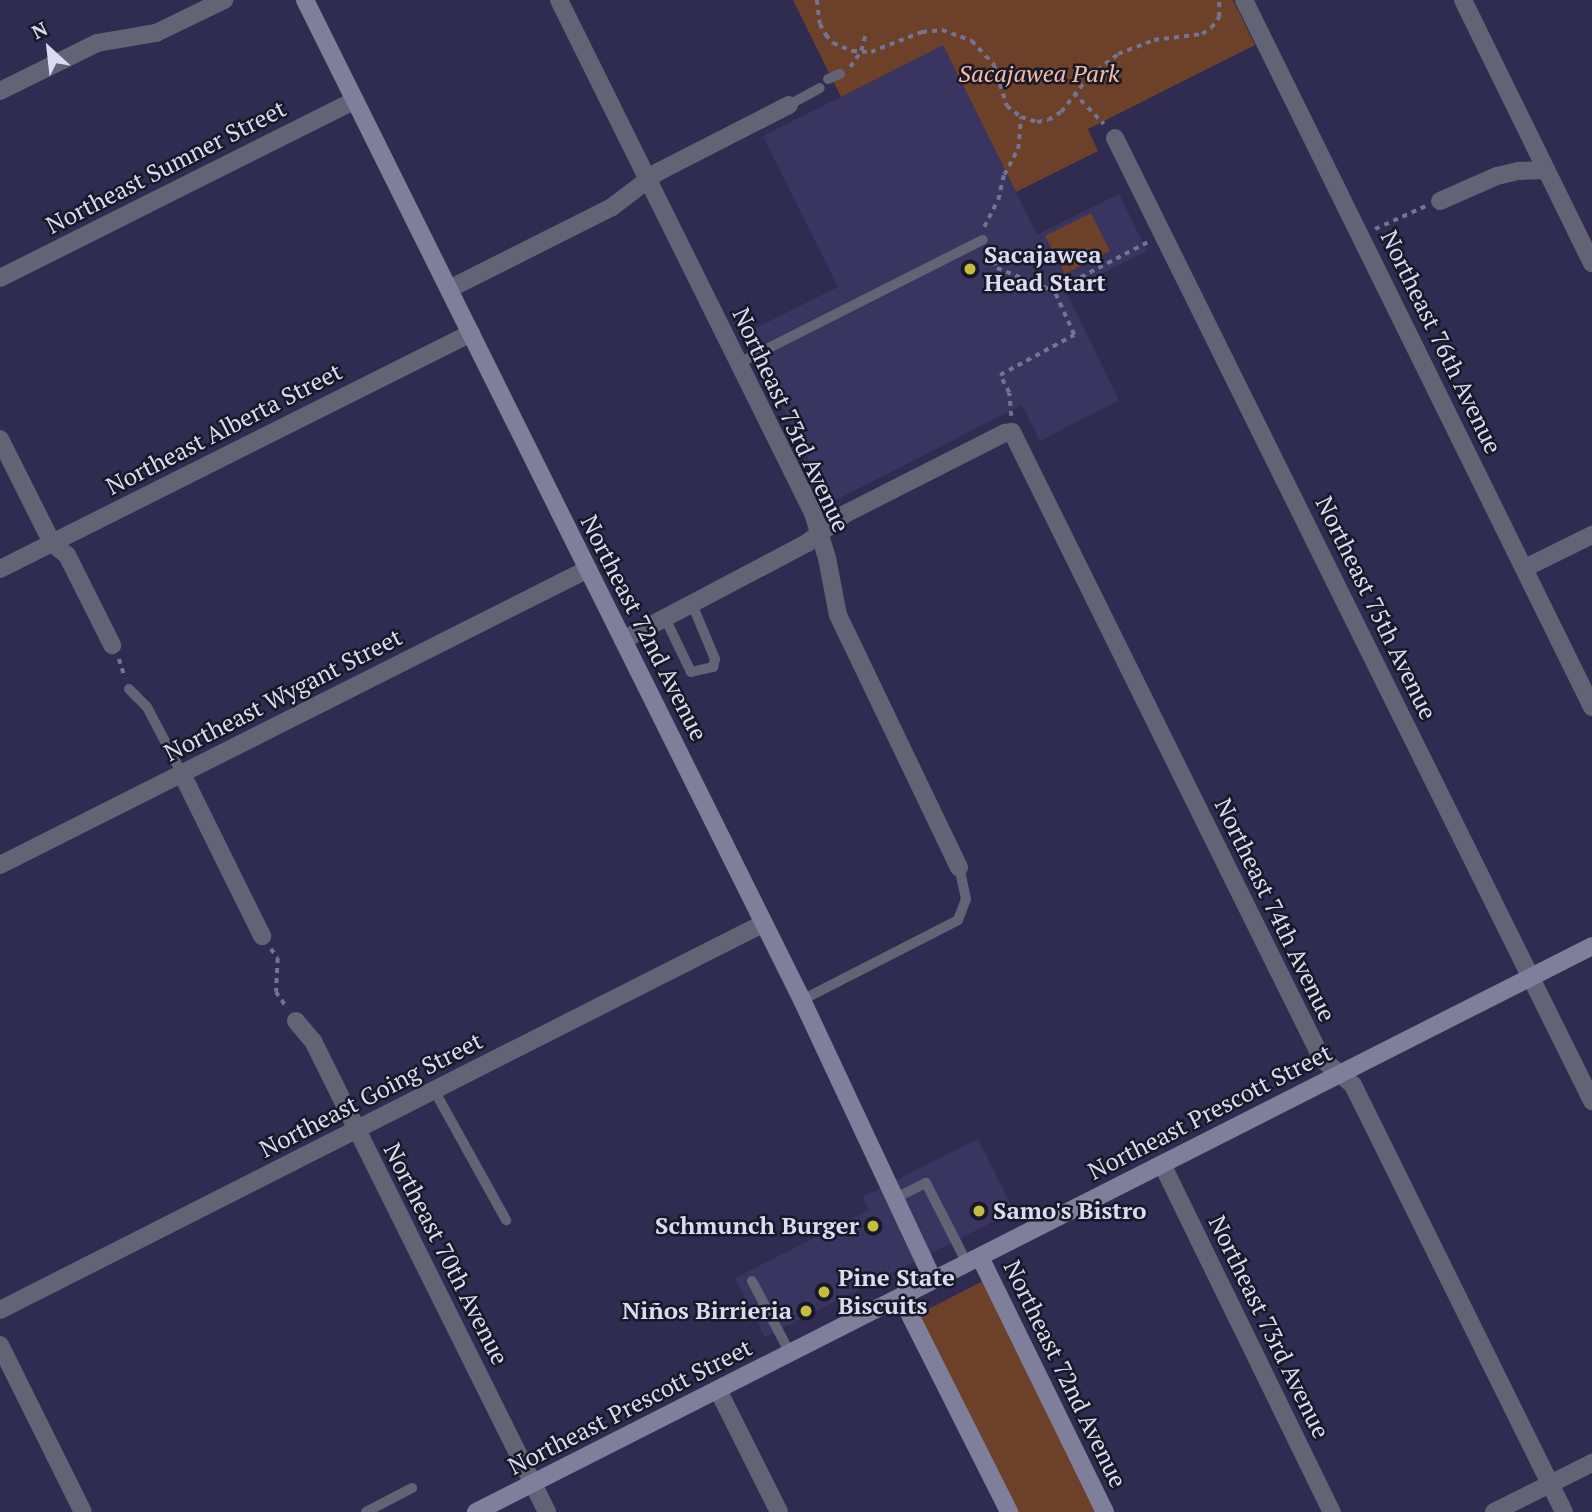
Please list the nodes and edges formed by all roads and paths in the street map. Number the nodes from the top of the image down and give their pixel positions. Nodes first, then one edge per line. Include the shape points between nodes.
1 (224, 0) edge
2 (305, 0) edge
3 (559, 0) edge
4 (817, 0) edge
5 (1219, 0) edge
6 (1244, 0) edge
7 (1463, 0) edge
8 (865, 36) dead end
9 (862, 51) junction
10 (840, 74) joint
11 (0, 91) edge
12 (1074, 93) junction
13 (355, 100) junction
14 (789, 105) joint
15 (1021, 117) junction
16 (1115, 138) joint
17 (1546, 170) junction
18 (648, 180) junction
19 (1440, 201) joint
20 (1361, 236) junction
21 (983, 240) junction
22 (1144, 245) dead end
23 (1592, 263) edge
24 (0, 278) edge
25 (449, 289) junction
26 (1054, 290) junction
27 (471, 333) junction
28 (739, 363) junction
29 (1012, 432) junction
30 (0, 439) edge
31 (819, 534) junction
32 (1592, 535) edge
33 (52, 543) junction
34 (1525, 568) junction
35 (0, 569) edge
36 (588, 569) junction
37 (692, 604) junction
38 (665, 618) junction
39 (623, 640) junction
40 (113, 645) joint
41 (129, 689) joint
42 (1592, 707) edge
43 (182, 774) junction
44 (0, 865) edge
45 (958, 867) joint
46 (764, 923) junction
47 (262, 936) joint
48 (1592, 946) edge
49 (1531, 977) junction
50 (802, 1000) junction
51 (296, 1021) joint
52 (1340, 1074) junction
53 (434, 1090) junction
54 (1592, 1101) edge
55 (356, 1130) junction
56 (1162, 1164) junction
57 (894, 1199) junction
58 (506, 1220) dead end
59 (974, 1260) junction
60 (933, 1280) junction
61 (752, 1281) dead end
62 (901, 1297) junction
63 (0, 1310) edge
64 (0, 1345) edge
65 (790, 1353) junction
66 (718, 1390) junction
67 (1592, 1464) edge
68 (533, 1483) junction
69 (1550, 1484) junction
70 (412, 1488) dead end
71 (389, 1500) junction
72 (83, 1512) edge
73 (366, 1512) edge
74 (396, 1512) edge
75 (476, 1512) edge
76 (548, 1512) edge
77 (779, 1512) edge
78 (1009, 1512) edge
79 (1105, 1512) edge
80 (1332, 1512) edge
81 (1494, 1512) edge
82 (1564, 1512) edge

1 - 11 street via 156,33 97,43
2 - 13 street, Northeast 72nd Avenue
3 - 18 street, Northeast 73rd Avenue
4 - 9 path via 826,35 843,48
5 - 12 path via 1219,17 1202,34 1154,40 1118,54
6 - 20 street, Northeast 76th Avenue
7 - 17 street
8 - 9 path
9 - 10 path via 855,64
9 - 15 path via 884,48 922,32 957,33 986,54 1007,106
10 - 14 lane
12 - 15 path via 1061,112 1048,120
12 - 16 path
13 - 24 street, Northeast Sumner Street
13 - 25 street, Northeast 72nd Avenue
14 - 18 street
15 - 21 path via 1018,149 981,231
16 - 49 street, Northeast 75th Avenue
17 - 19 street via 1497,176
17 - 23 street
18 - 25 street via 612,207
18 - 28 street, Northeast 73rd Avenue
19 - 20 path
20 - 34 street, Northeast 76th Avenue
21 - 26 path via 997,268
21 - 28 lane
22 - 26 path
25 - 27 street, Northeast 72nd Avenue
26 - 29 path via 1074,335 1000,375 1009,393
27 - 33 street, Northeast Alberta Street
27 - 36 street, Northeast 72nd Avenue
28 - 31 street, Northeast 73rd Avenue
29 - 31 street via 845,514
29 - 52 street, Northeast 74th Avenue via 1322,1059
30 - 33 street
31 - 37 street
31 - 45 street, Northeast 73rd Avenue via 838,615
32 - 34 street
33 - 35 street, Northeast Alberta Street
33 - 40 street via 67,555
34 - 42 street, Northeast 76th Avenue
36 - 39 street, Northeast 72nd Avenue
36 - 43 street, Northeast Wygant Street
37 - 38 street
37 - 38 lane via 715,659 713,667 691,672
38 - 39 street
39 - 46 street, Northeast 72nd Avenue
40 - 41 path
41 - 43 lane via 147,707
43 - 44 street, Northeast Wygant Street
43 - 47 street
45 - 50 lane via 967,899 958,920
46 - 50 street, Northeast 72nd Avenue
46 - 53 street, Northeast Going Street
47 - 51 path via 278,958 276,992
48 - 49 street, Northeast Prescott Street
49 - 52 street, Northeast Prescott Street
49 - 54 street, Northeast 75th Avenue
50 - 57 street, Northeast 72nd Avenue
51 - 55 street, Northeast 70th Avenue via 313,1041
52 - 56 street, Northeast Prescott Street
52 - 69 street, Northeast 74th Avenue via 1353,1085
53 - 55 street, Northeast Going Street
53 - 58 lane
55 - 63 street, Northeast Going Street
55 - 68 street, Northeast 70th Avenue
56 - 59 street, Northeast Prescott Street
56 - 80 street, Northeast 73rd Avenue
57 - 59 lane via 926,1184
57 - 60 street, Northeast 72nd Avenue
59 - 60 street, Northeast Prescott Street
59 - 79 street, Northeast 72nd Avenue
60 - 62 street, Northeast Prescott Street
61 - 65 lane
62 - 65 street, Northeast Prescott Street
62 - 78 street
64 - 72 street
65 - 66 street, Northeast Prescott Street
66 - 68 street, Northeast Prescott Street
66 - 77 street
67 - 69 street
68 - 75 street, Northeast Prescott Street
68 - 76 street, Northeast 70th Avenue
69 - 81 street
69 - 82 street, Northeast 74th Avenue
70 - 71 lane
71 - 73 lane
71 - 74 lane

